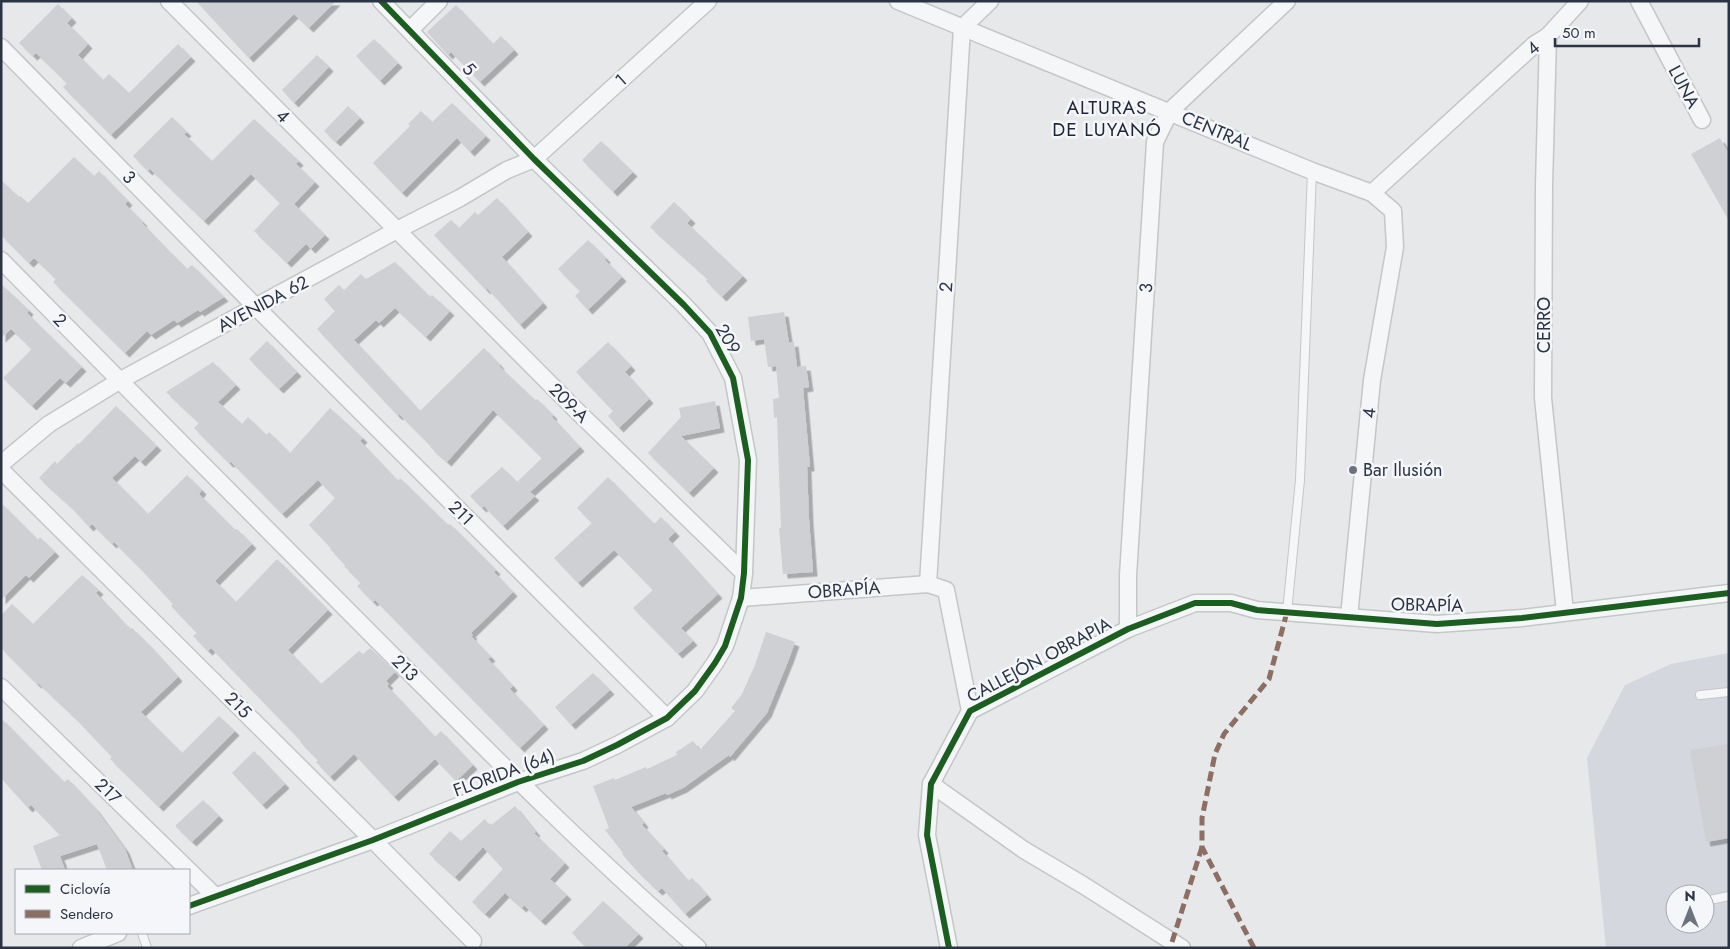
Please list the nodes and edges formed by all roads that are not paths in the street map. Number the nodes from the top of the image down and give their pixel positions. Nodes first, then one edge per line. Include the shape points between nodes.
1 (169, 1) edge
2 (381, 1) edge
3 (438, 1) edge
4 (708, 1) edge
5 (898, 1) edge
6 (990, 1) edge
7 (1287, 1) edge
8 (1580, 1) edge
9 (1640, 1) edge
10 (962, 28) junction
11 (410, 30) junction
12 (1548, 36) junction
13 (1, 47) edge
14 (1170, 111) junction
15 (1702, 120) dead end
16 (534, 159) junction
17 (1312, 171) junction
18 (1372, 193) junction
19 (1393, 211) joint
20 (397, 230) junction
21 (1, 260) edge
22 (256, 307) junction
23 (119, 381) junction
24 (1, 464) edge
25 (1, 470) edge
26 (744, 573) junction
27 (928, 584) junction
28 (1729, 593) edge
29 (741, 598) junction
30 (1287, 612) junction
31 (1565, 612) junction
32 (1349, 617) junction
33 (1128, 629) junction
34 (1, 687) edge
35 (1729, 692) edge
36 (1700, 695) dead end
37 (970, 711) junction
38 (667, 718) junction
39 (518, 782) junction
40 (931, 784) junction
41 (373, 840) junction
42 (187, 869) edge
43 (190, 872) edge
44 (215, 896) junction
45 (1729, 896) edge
46 (1715, 899) edge
47 (190, 906) edge
48 (116, 934) edge
49 (142, 934) edge
50 (473, 941) dead end
51 (81, 948) edge
52 (147, 948) edge
53 (698, 948) edge
54 (949, 948) edge
55 (1182, 948) edge

1 - 20 street, 4
2 - 11 street, 5
3 - 11 street
4 - 16 street, 1
5 - 10 street, CENTRAL
6 - 10 street
7 - 14 street, 3
8 - 12 street, 4
9 - 15 street, LUNA
10 - 14 street, CENTRAL
10 - 27 street, 2
11 - 16 street, 5
12 - 18 street, 4 via 1535,44
12 - 31 street, CERRO via 1543,398
13 - 22 street, 3
14 - 17 street, CENTRAL
14 - 33 street, 3 via 1155,142 1128,576
16 - 20 street, AVENIDA 62 via 507,170
16 - 26 street, 209 via 684,305 710,333 724,360 732,378 748,460
17 - 18 street, CENTRAL
17 - 30 lane via 1300,480
18 - 19 street, CENTRAL
19 - 32 street, 4 via 1395,247 1372,380
20 - 22 street, AVENIDA 62
20 - 26 street, 209-A
21 - 23 street, 2
22 - 23 street, AVENIDA 62
22 - 38 street, 211
23 - 24 street, AVENIDA 62 via 49,424
23 - 39 street, 213
25 - 41 street, 215
26 - 29 street, FLORIDA (64)
27 - 29 street, OBRAPÍA
27 - 37 street, OBRAPÍA via 946,590
28 - 31 street, OBRAPÍA
29 - 38 street, FLORIDA (64) via 725,646 715,663 695,691
30 - 32 street, OBRAPÍA
30 - 33 street, OBRAPÍA via 1257,610 1231,603 1195,603
31 - 32 street, OBRAPÍA via 1438,624
33 - 37 street, CALLEJÓN OBRAPIA
34 - 42 street, 217
35 - 36 lane
37 - 40 street, CALLEJÓN OBRAPIA
38 - 39 street, FLORIDA (64) via 582,761
39 - 41 street, FLORIDA (64)
39 - 53 street, 213
40 - 54 street, CALLEJÓN OBRAPIA via 927,835
40 - 55 street via 1024,850
41 - 44 street, FLORIDA (64)
41 - 50 street, 215
43 - 44 street, 217
44 - 47 street, FLORIDA (64)
45 - 46 lane
48 - 51 street
49 - 52 lane

